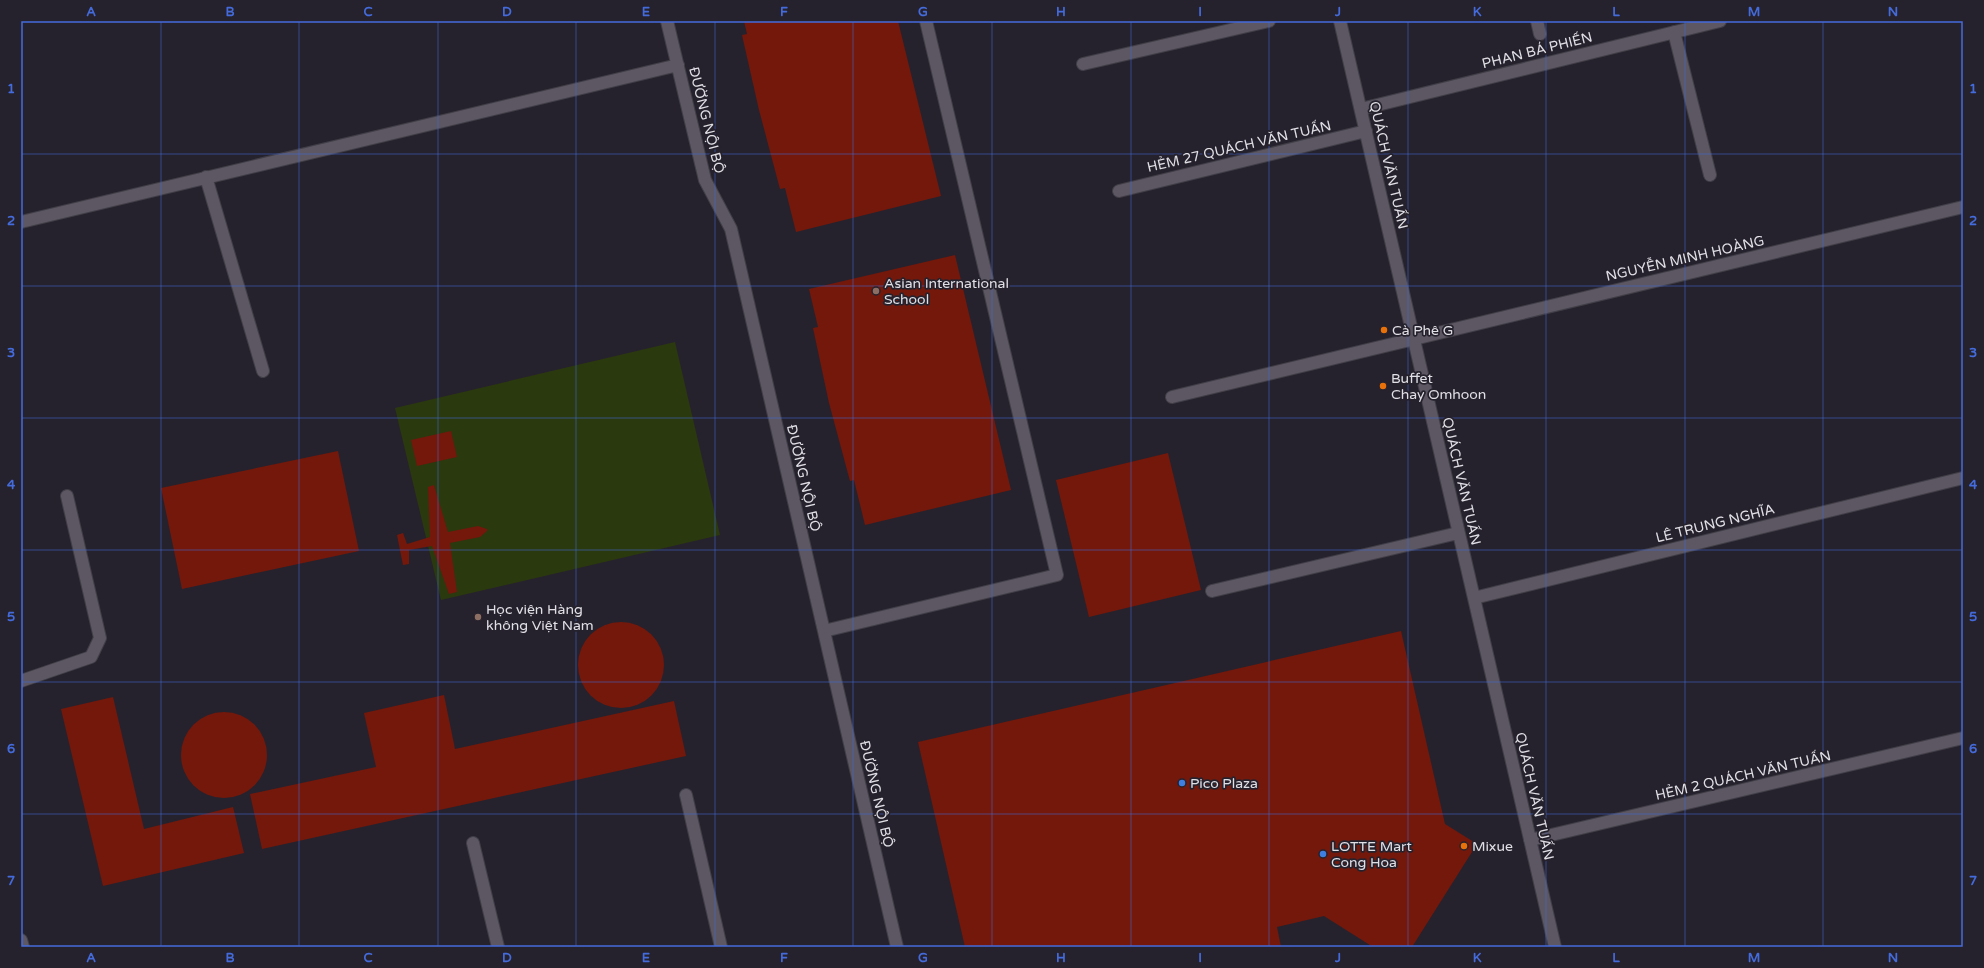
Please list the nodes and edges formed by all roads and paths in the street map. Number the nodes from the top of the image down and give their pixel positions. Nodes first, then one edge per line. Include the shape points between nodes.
1 (667, 21) edge
2 (926, 21) edge
3 (1269, 21) edge
4 (1340, 21) edge
5 (1538, 21) edge
6 (1720, 21) edge
7 (1674, 32) junction
8 (1540, 34) dead end
9 (1083, 64) dead end
10 (678, 65) junction
11 (1361, 109) junction
12 (1366, 131) junction
13 (1710, 175) dead end
14 (206, 178) junction
15 (1119, 191) dead end
16 (1963, 207) edge
17 (21, 222) edge
18 (1414, 338) junction
19 (262, 371) dead end
20 (1172, 397) dead end
21 (1963, 478) edge
22 (66, 496) dead end
23 (1458, 533) junction
24 (1212, 591) dead end
25 (1474, 598) junction
26 (824, 631) junction
27 (21, 681) edge
28 (1963, 738) edge
29 (686, 794) dead end
30 (1530, 840) junction
31 (473, 843) dead end
32 (21, 940) edge
33 (23, 947) edge
34 (498, 947) edge
35 (721, 947) edge
36 (897, 947) edge
37 (1554, 947) edge

1 - 10 street, ĐƯỜNG NỘI BỘ
2 - 26 street via 1057,575
3 - 9 street
4 - 11 street, QUÁCH VĂN TUẤN
5 - 8 street
6 - 7 street, PHAN BÁ PHIẾN
7 - 11 street, PHAN BÁ PHIẾN
7 - 13 street
10 - 14 street
10 - 26 street, ĐƯỜNG NỘI BỘ via 705,180 731,229
11 - 12 street, QUÁCH VĂN TUẤN
12 - 15 street, HẺM 27 QUÁCH VĂN TUẤN
12 - 18 street, QUÁCH VĂN TUẤN
14 - 17 street
14 - 19 street
16 - 18 street, NGUYỄN MINH HOÀNG
18 - 20 street, NGUYỄN MINH HOÀNG
18 - 23 street, QUÁCH VĂN TUẤN
21 - 25 street, LÊ TRUNG NGHĨA
22 - 27 street via 100,638 91,657
23 - 24 street
23 - 25 street, QUÁCH VĂN TUẤN
25 - 30 street, QUÁCH VĂN TUẤN
26 - 36 street, ĐƯỜNG NỘI BỘ
28 - 30 street, HẺM 2 QUÁCH VĂN TUẤN
29 - 35 street
30 - 37 street, QUÁCH VĂN TUẤN
31 - 34 street
32 - 33 street

